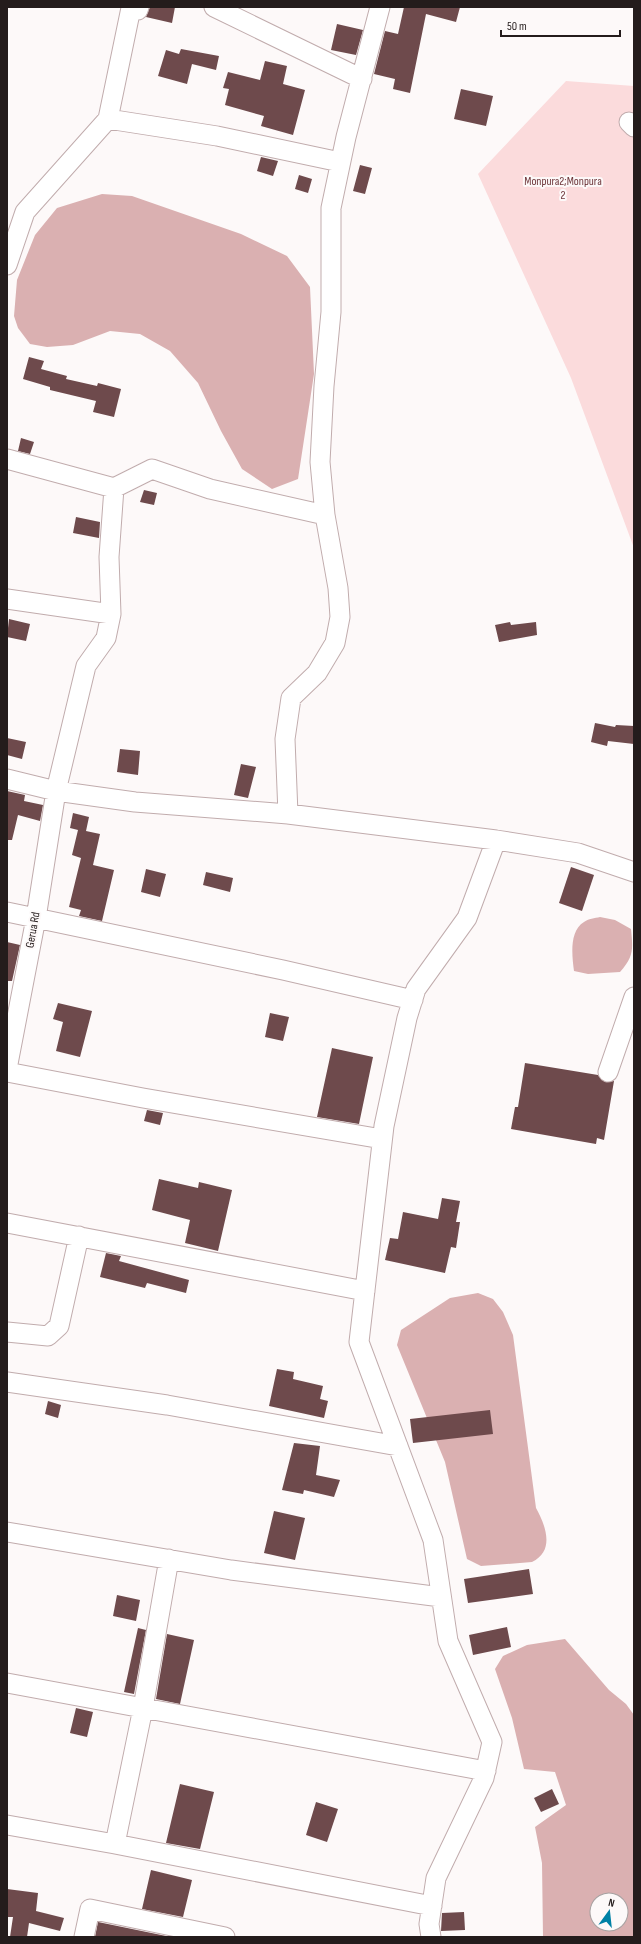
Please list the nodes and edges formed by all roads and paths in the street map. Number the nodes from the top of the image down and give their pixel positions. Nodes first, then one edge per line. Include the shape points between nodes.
1 (139, 7) edge
2 (214, 7) edge
3 (380, 7) edge
4 (362, 79) junction
5 (108, 119) junction
6 (340, 162) junction
7 (7, 265) edge
8 (7, 459) edge
9 (114, 488) junction
10 (325, 516) junction
11 (7, 598) edge
12 (111, 614) junction
13 (7, 779) edge
14 (56, 791) junction
15 (288, 814) junction
16 (496, 840) junction
17 (634, 872) edge
18 (7, 912) edge
19 (36, 918) junction
20 (634, 997) edge
21 (413, 1000) junction
22 (12, 1021) edge
23 (7, 1070) edge
24 (608, 1072) dead end
25 (382, 1139) junction
26 (7, 1223) edge
27 (79, 1236) junction
28 (365, 1291) junction
29 (7, 1332) edge
30 (7, 1382) edge
31 (398, 1446) junction
32 (7, 1532) edge
33 (169, 1559) junction
34 (441, 1597) junction
35 (7, 1683) edge
36 (143, 1708) junction
37 (486, 1771) junction
38 (7, 1825) edge
39 (115, 1844) junction
40 (432, 1906) junction
41 (84, 1937) edge
42 (225, 1937) edge
43 (431, 1937) edge

1 - 5 street via 138,10 131,8
2 - 4 street
3 - 4 street
4 - 6 street
5 - 6 street via 216,136
5 - 7 street via 25,212
6 - 10 street via 330,208 331,312 320,462
8 - 9 street
9 - 10 street via 152,469 210,489
9 - 12 street, Gerua Rd via 109,557
10 - 15 street via 338,588 340,617 335,643 316,673 292,698 285,739
11 - 12 street
12 - 14 street, Gerua Rd via 106,638 86,666
13 - 14 street
14 - 15 street via 135,802
14 - 19 street, Gerua Rd
15 - 16 street
16 - 17 street via 578,853
16 - 21 street via 467,918 416,989
18 - 19 street
19 - 21 street
19 - 22 street, Gerua Rd
20 - 24 street
21 - 25 street
22 - 23 street, Gerua Rd
23 - 25 street via 143,1098
25 - 28 street
26 - 27 street
27 - 28 street
27 - 29 street via 59,1326 48,1336
28 - 31 street via 359,1342
30 - 31 street via 167,1405
31 - 34 street via 433,1540
32 - 33 street
33 - 34 street via 231,1570
33 - 36 street
34 - 37 street via 448,1641 492,1742
35 - 36 street
36 - 37 street
36 - 39 street
37 - 40 street via 436,1878
38 - 39 street
39 - 40 street
40 - 43 street via 429,1924
41 - 42 street via 90,1909

